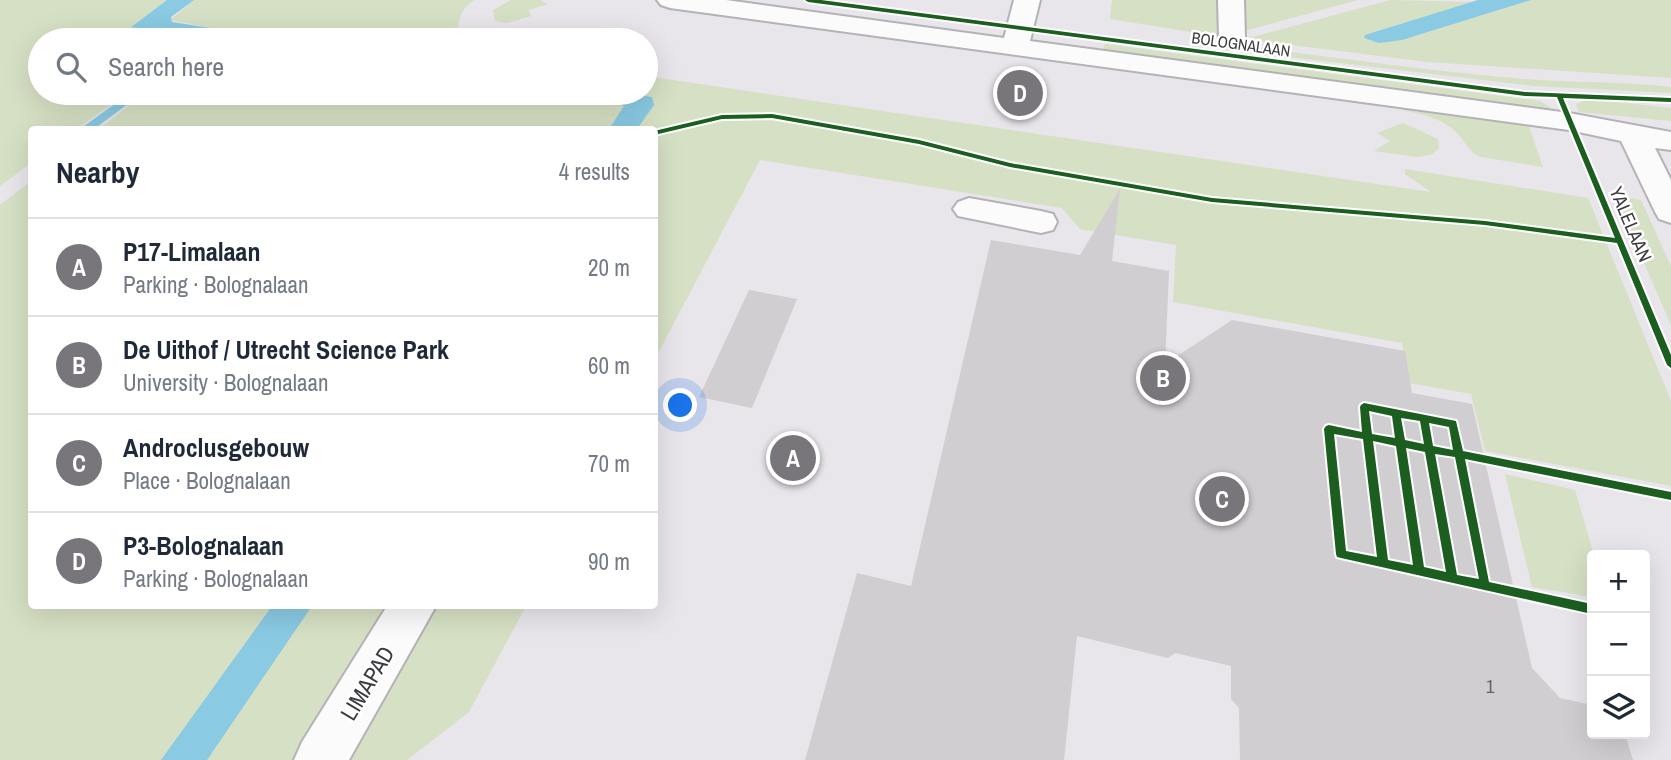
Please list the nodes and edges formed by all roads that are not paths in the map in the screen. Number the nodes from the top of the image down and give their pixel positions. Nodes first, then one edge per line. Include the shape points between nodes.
1 (670, 0) edge
2 (1027, 0) edge
3 (1231, 0) edge
4 (1232, 38) dead end
5 (1015, 47) junction
6 (1634, 136) junction
7 (1671, 141) edge
8 (969, 209) dead end
9 (1671, 212) edge
10 (1041, 222) dead end
11 (411, 609) edge
12 (320, 760) edge

1 - 5 street, BOLOGNALAAN
2 - 5 street
3 - 4 street
5 - 6 street, BOLOGNALAAN via 1568,120
6 - 7 street, BOLOGNALAAN
6 - 9 street, YALELAAN
8 - 10 street
11 - 12 street, LIMAPAD

